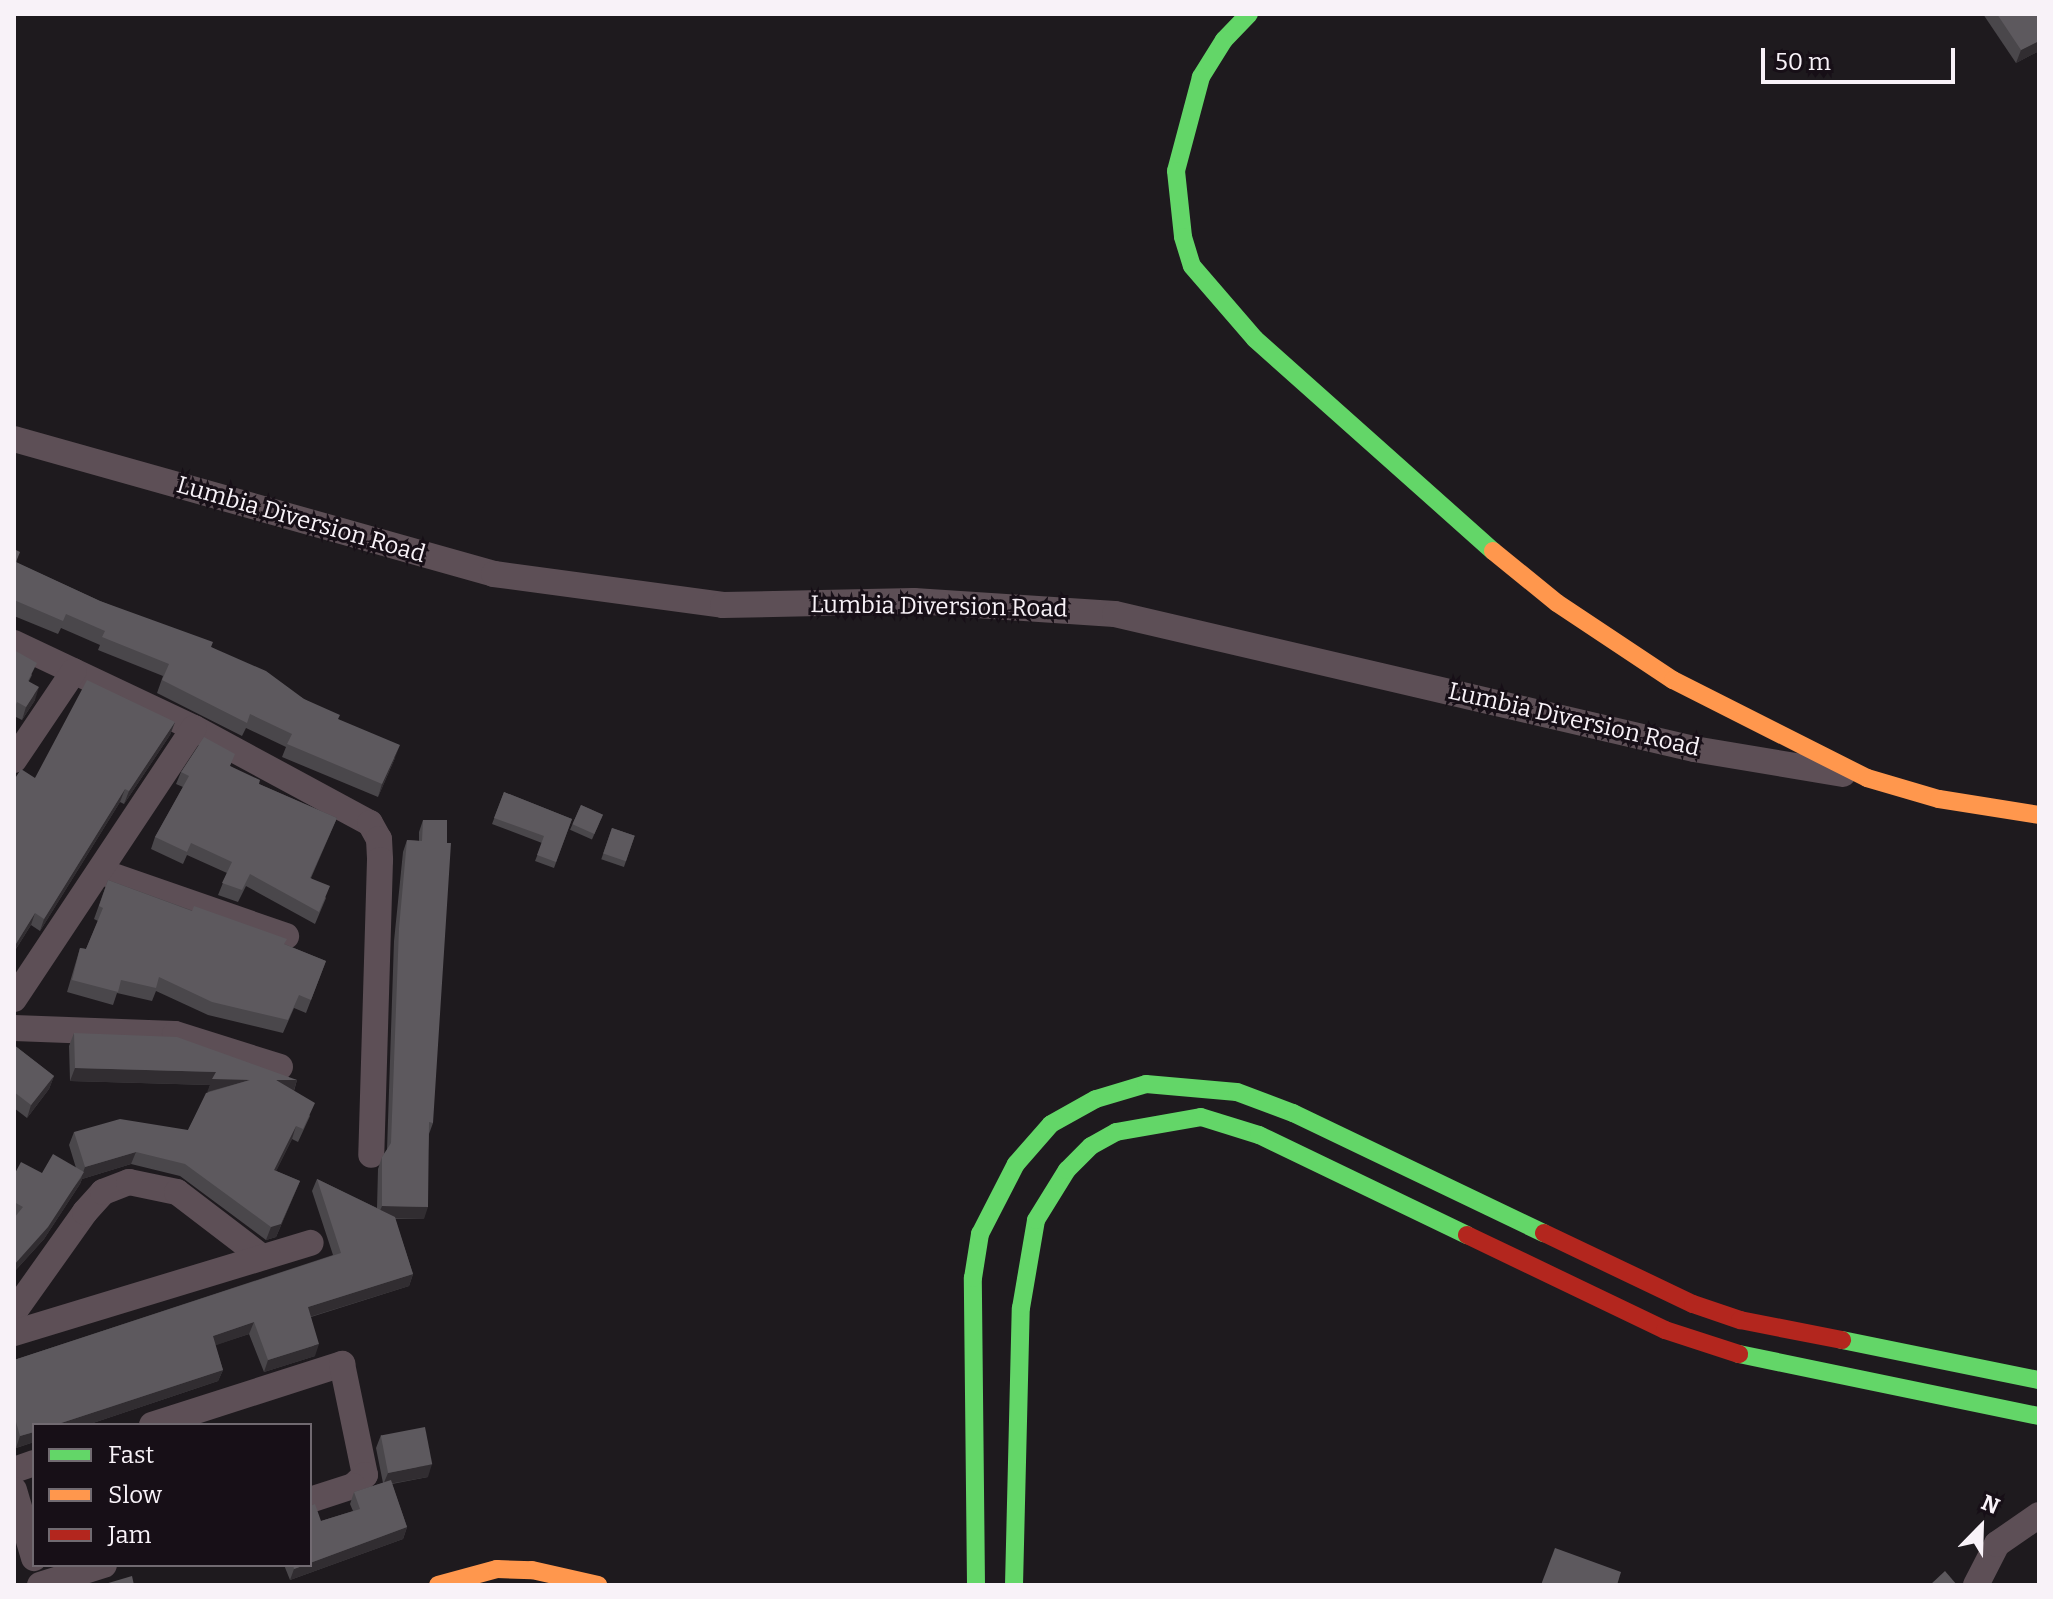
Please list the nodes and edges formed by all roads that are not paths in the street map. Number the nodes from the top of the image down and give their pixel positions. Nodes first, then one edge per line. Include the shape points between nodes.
1 (1249, 14) edge
2 (14, 439) edge
3 (14, 643) edge
4 (74, 671) junction
5 (194, 728) junction
6 (14, 760) edge
7 (1867, 778) junction
8 (2039, 815) edge
9 (102, 872) junction
10 (286, 936) edge
11 (14, 999) edge
12 (14, 1028) edge
13 (280, 1067) dead end
14 (371, 1155) dead end
15 (311, 1243) dead end
16 (262, 1257) junction
17 (14, 1312) edge
18 (14, 1333) edge
19 (2039, 1380) edge
20 (2039, 1416) edge
21 (158, 1423) edge
22 (14, 1490) edge
23 (312, 1499) edge
24 (2039, 1515) edge
25 (32, 1551) edge
26 (98, 1567) edge
27 (41, 1585) edge
28 (438, 1585) edge
29 (598, 1585) edge
30 (976, 1585) edge
31 (1014, 1585) edge
32 (1976, 1585) edge

1 - 7 street via 1224,40 1201,77 1176,171 1183,237 1192,266 1210,290 1342,421 1557,603 1673,680
2 - 7 street, Lumbia Diversion Road via 494,574 723,605 914,601 1115,614 1694,749
3 - 4 street
4 - 5 street
4 - 6 street
5 - 9 street
5 - 14 street via 360,814 379,839
7 - 8 street via 1939,799
9 - 10 street
9 - 11 street
12 - 13 street via 175,1034
15 - 16 street
16 - 17 street via 177,1192 129,1182 103,1192 85,1212
16 - 18 street
19 - 30 street via 1740,1320 1693,1304 1293,1113 1237,1092 1146,1084 1096,1099 1051,1124 1016,1164 980,1234 973,1278
20 - 31 street via 1739,1354 1665,1330 1259,1135 1201,1117 1164,1120 1116,1132 1091,1146 1067,1170 1036,1220 1021,1308
21 - 23 street via 342,1364 365,1475 353,1486
22 - 25 street
24 - 32 street via 1997,1544
26 - 27 street
28 - 29 street via 497,1569 532,1570

